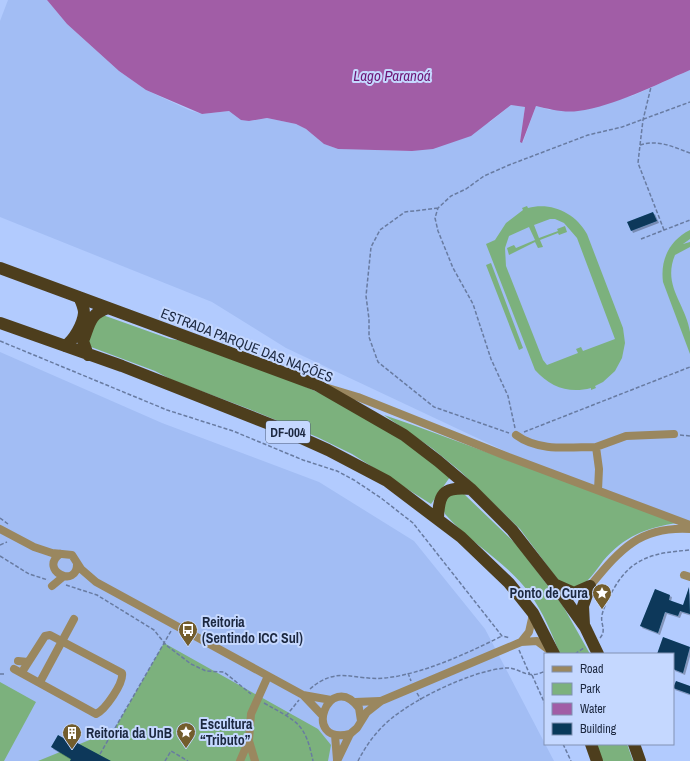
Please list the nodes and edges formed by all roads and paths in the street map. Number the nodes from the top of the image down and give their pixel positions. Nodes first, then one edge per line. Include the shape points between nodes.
1 (651, 87) dead end
2 (690, 102) edge
3 (643, 120) junction
4 (640, 145) junction
5 (690, 153) edge
6 (438, 208) junction
7 (690, 220) edge
8 (664, 230) junction
9 (640, 239) dead end
10 (0, 268) edge
11 (79, 297) junction
12 (108, 308) junction
13 (0, 323) edge
14 (0, 341) edge
15 (65, 346) junction
16 (88, 355) junction
17 (690, 367) edge
18 (317, 385) junction
19 (674, 434) dead end
20 (516, 435) junction
21 (596, 447) junction
22 (472, 489) junction
23 (598, 490) junction
24 (438, 518) junction
25 (690, 525) edge
26 (0, 529) edge
27 (690, 529) edge
28 (34, 547) junction
29 (690, 550) edge
30 (60, 554) junction
31 (0, 556) edge
32 (77, 563) junction
33 (54, 568) junction
34 (65, 578) junction
35 (50, 580) dead end
36 (96, 582) junction
37 (555, 585) junction
38 (590, 586) junction
39 (533, 613) junction
40 (74, 619) dead end
41 (584, 627) junction
42 (172, 630) dead end
43 (502, 636) junction
44 (600, 638) dead end
45 (63, 641) junction
46 (519, 642) junction
47 (164, 643) junction
48 (586, 647) dead end
49 (552, 653) edge
50 (553, 653) edge
51 (577, 653) edge
52 (597, 653) edge
53 (18, 661) dead end
54 (28, 662) junction
55 (544, 671) edge
56 (408, 673) junction
57 (0, 674) edge
58 (4, 674) dead end
59 (531, 675) junction
60 (268, 676) junction
61 (40, 682) junction
62 (411, 682) dead end
63 (415, 690) dead end
64 (254, 696) dead end
65 (303, 696) junction
66 (260, 700) dead end
67 (331, 700) junction
68 (381, 700) junction
69 (421, 700) junction
70 (355, 702) junction
71 (544, 702) edge
72 (322, 715) junction
73 (286, 716) junction
74 (360, 722) junction
75 (350, 734) junction
76 (335, 735) junction
77 (248, 741) junction
78 (563, 745) edge
79 (587, 745) edge
80 (591, 745) edge
81 (634, 745) edge
82 (100, 754) dead end
83 (242, 758) edge
84 (165, 761) edge
85 (188, 761) edge
86 (251, 761) edge
87 (255, 761) edge
88 (313, 761) edge
89 (337, 761) edge
90 (358, 761) edge
91 (571, 761) edge
92 (593, 761) edge
93 (597, 761) edge
94 (640, 761) edge

1 - 3 path
2 - 3 path
3 - 4 path
3 - 6 path via 622,128 588,135 509,165 484,176 451,196
4 - 5 path via 651,141
4 - 8 path via 638,163
6 - 20 path via 435,218 438,231 453,268 473,304 490,359 508,396
6 - 20 path via 405,212 380,230 371,247 366,296 369,337 374,353 378,362 434,407
7 - 8 path
8 - 9 path
10 - 11 highway, ESTRADA PARQUE DAS NAÇÕES
11 - 12 highway, ESTRADA PARQUE DAS NAÇÕES
11 - 15 highway via 84,315 74,339
12 - 16 highway via 98,311 93,316 83,341
12 - 18 highway, ESTRADA PARQUE DAS NAÇÕES
13 - 15 highway, DF-004
14 - 43 path via 167,410 234,431 354,480 413,522
15 - 16 highway, DF-004
16 - 24 highway, DF-004 via 277,427 321,447 387,481
17 - 20 path
18 - 22 highway, ESTRADA PARQUE DAS NAÇÕES via 404,436
18 - 23 street via 341,391
19 - 21 street via 626,436
20 - 21 street via 525,442 540,446
21 - 23 street via 600,469
22 - 24 highway via 457,488 443,494 439,501
22 - 37 highway, ESTRADA PARQUE DAS NAÇÕES via 512,530
23 - 25 street
24 - 39 highway, DF-004 via 491,565 523,598
26 - 28 street
27 - 38 street via 646,535 629,544
28 - 30 street
28 - 33 street
29 - 44 path via 656,554 641,559 628,569 619,580 602,613 604,629
30 - 32 street via 72,555
30 - 33 street via 56,558
31 - 35 path via 30,574
32 - 34 street via 76,569
32 - 36 street
33 - 34 street
33 - 34 street via 52,586
34 - 36 street
34 - 47 path via 154,630
36 - 60 street
37 - 38 highway via 574,593
37 - 41 highway, ESTRADA PARQUE DAS NAÇÕES
38 - 41 highway via 583,606
39 - 46 street via 529,632
39 - 50 highway, DF-004
40 - 45 street
41 - 52 highway, ESTRADA PARQUE DAS NAÇÕES
42 - 47 path
43 - 46 path
43 - 56 path via 426,669
45 - 54 street via 50,635 45,636
45 - 61 street
45 - 61 street via 122,673 120,684 105,707 96,714
46 - 49 street via 537,641
46 - 59 path via 523,663
46 - 68 street
47 - 64 path via 191,664 206,670 224,672
47 - 82 path
48 - 51 path
53 - 54 street
54 - 61 street via 18,670
55 - 59 path
56 - 62 path
56 - 65 path via 385,678 330,676
57 - 58 path
59 - 69 path via 507,668 471,675
59 - 71 path
60 - 65 street
60 - 77 street via 251,714
63 - 69 path
65 - 67 street
65 - 72 street
65 - 73 path
66 - 73 path
67 - 70 street via 343,697
67 - 72 street via 323,709
68 - 70 street
68 - 74 street
69 - 90 path via 391,718 370,740
70 - 74 street via 359,708
72 - 76 street via 325,727
73 - 88 path via 301,726 305,732
74 - 75 street
75 - 76 street
75 - 89 street
76 - 89 street
77 - 83 street
77 - 87 street
78 - 91 path
79 - 92 highway
80 - 93 highway
81 - 94 highway
83 - 86 street
84 - 85 path via 171,751

